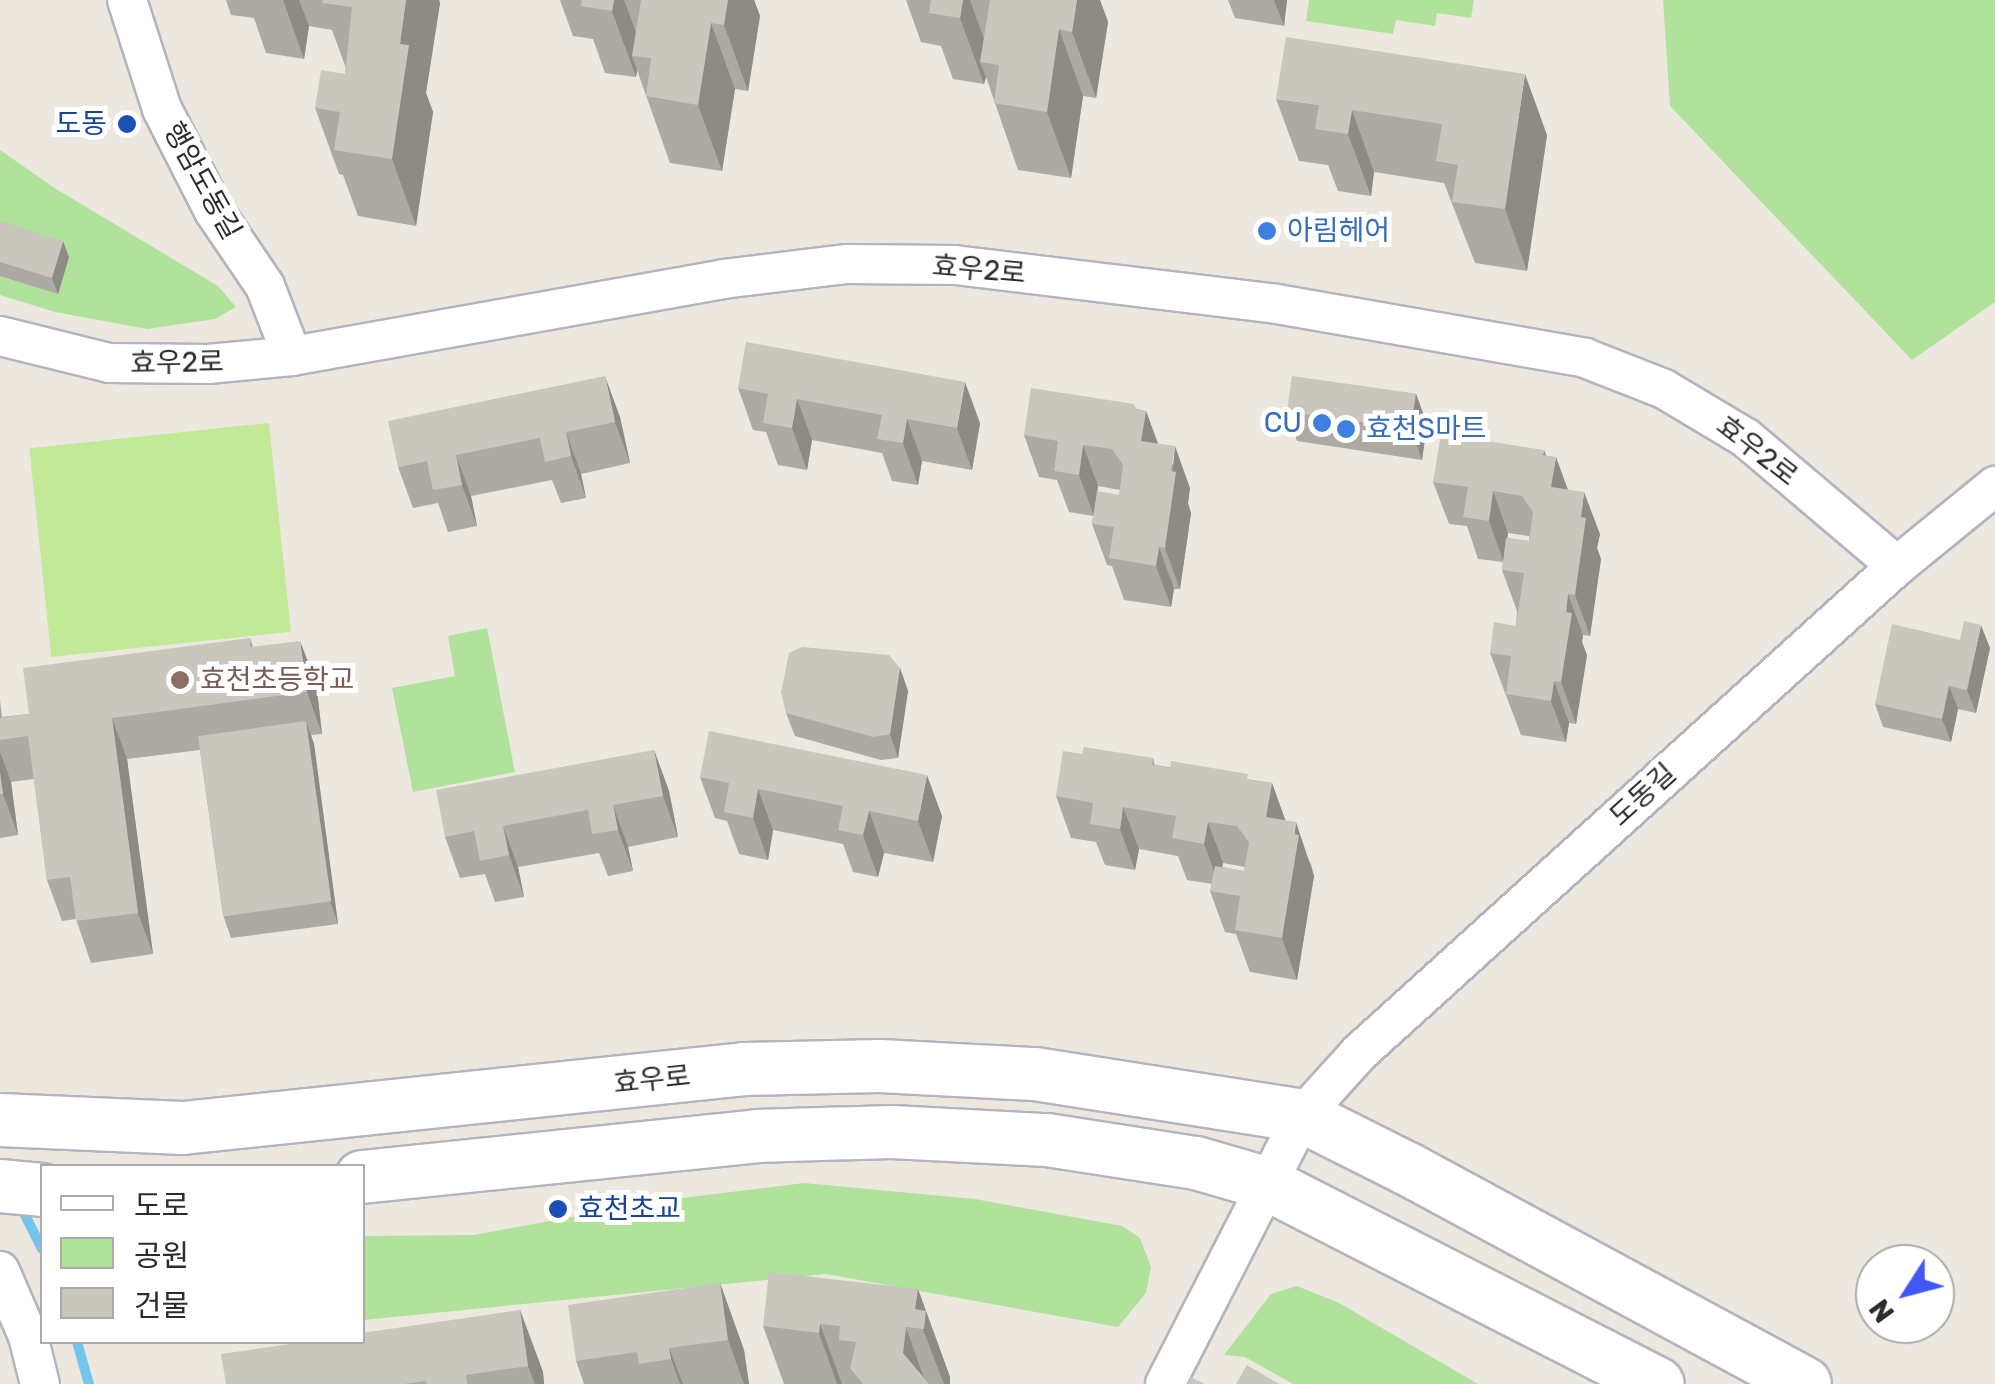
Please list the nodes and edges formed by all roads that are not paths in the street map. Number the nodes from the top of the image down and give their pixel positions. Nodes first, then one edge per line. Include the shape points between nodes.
1 (127, 0) edge
2 (0, 336) edge
3 (292, 356) junction
4 (1995, 486) edge
5 (1897, 566) junction
6 (1302, 1116) junction
7 (0, 1120) edge
8 (365, 1177) edge
9 (1265, 1183) junction
10 (0, 1186) edge
11 (40, 1190) edge
12 (0, 1271) edge
13 (40, 1384) edge
14 (1165, 1384) edge
15 (1657, 1384) edge
16 (1805, 1384) edge

1 - 3 street, 행암도동길 via 162,109 214,210 265,286
2 - 3 street, 효우2로 via 126,365
3 - 5 street, 효우2로 via 724,278 847,264 956,265 1277,304 1585,358 1664,389 1746,438
4 - 5 street, 도동길
5 - 6 street, 도동길 via 1419,996
6 - 7 main road, 효우로 via 1035,1074 880,1066 744,1069 183,1128
6 - 9 street, 도동길
6 - 16 main road
8 - 9 main road via 756,1136 892,1132 1047,1140 1196,1163
9 - 14 street
9 - 15 main road
10 - 11 main road
12 - 13 street

